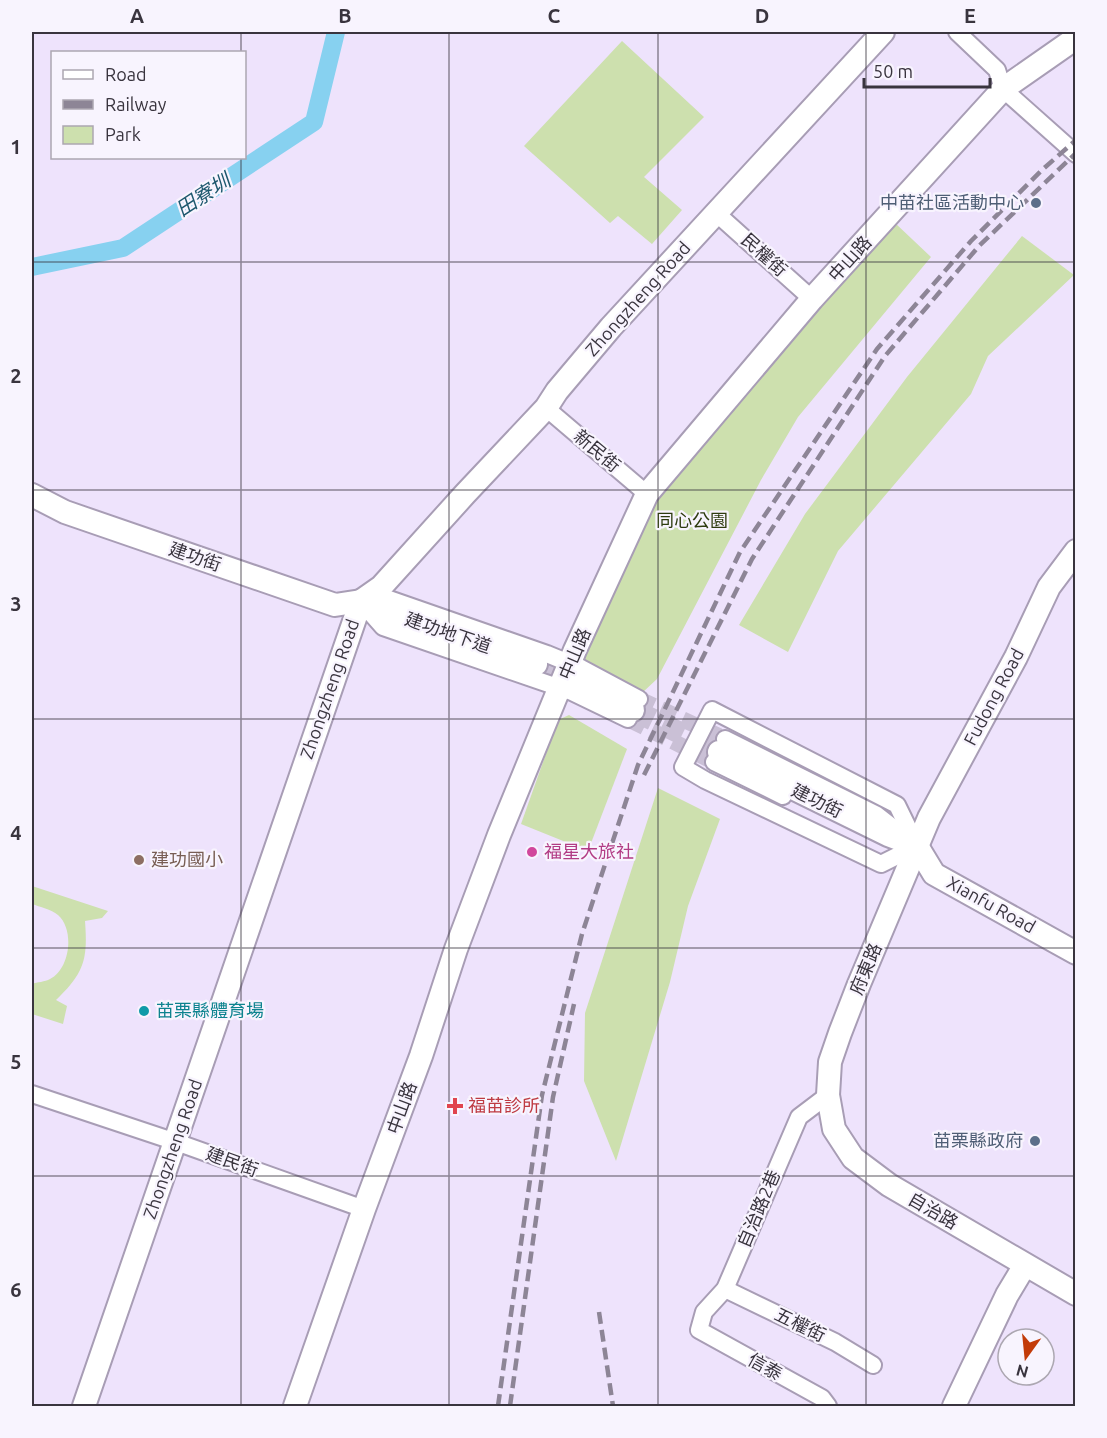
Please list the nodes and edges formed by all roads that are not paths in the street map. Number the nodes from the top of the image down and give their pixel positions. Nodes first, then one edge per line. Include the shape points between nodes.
1 (883, 32) edge
2 (957, 32) edge
3 (1076, 38) edge
4 (1003, 89) junction
5 (1076, 154) edge
6 (715, 212) junction
7 (812, 299) junction
8 (546, 408) junction
9 (647, 494) junction
10 (32, 495) edge
11 (1076, 551) edge
12 (361, 601) junction
13 (536, 663) tunnel mouth
14 (569, 677) junction
15 (634, 709) tunnel mouth
16 (719, 751) tunnel mouth
17 (917, 846) junction
18 (1076, 953) edge
19 (32, 1094) edge
20 (828, 1095) junction
21 (176, 1142) junction
22 (364, 1209) junction
23 (1025, 1265) junction
24 (725, 1289) junction
25 (1076, 1294) edge
26 (699, 1330) joint
27 (873, 1365) dead end
28 (84, 1407) edge
29 (296, 1407) edge
30 (828, 1407) edge
31 (954, 1407) edge

1 - 6 street, Zhongzheng Road
2 - 4 street via 997,70
3 - 4 street, 中山路
4 - 5 street
4 - 7 street, 中山路
6 - 7 street, 民權街
6 - 8 street, Zhongzheng Road via 611,327
7 - 9 street, 中山路
8 - 9 street, 新民街
8 - 12 street, Zhongzheng Road via 381,587
9 - 14 street, 中山路
10 - 12 street, 建功街 via 65,512 335,605
11 - 17 street, Fudong Road via 1049,587
12 - 13 street, 建功地下道
12 - 14 street via 389,599
12 - 14 street via 383,627 531,677
12 - 21 street, Zhongzheng Road
14 - 15 street
14 - 22 street, 中山路 via 499,835
16 - 17 street, 建功街
17 - 17 street via 897,805 712,710 683,767 882,864
17 - 18 street, Xianfu Road via 934,874
17 - 20 street, 府東路 via 840,1033 830,1062
19 - 21 street, 建民街
20 - 23 street, 自治路 via 834,1129 854,1158 889,1185
20 - 24 street, 自治路2巷 via 799,1117
21 - 22 street, 建民街
21 - 28 street, Zhongzheng Road
22 - 29 street, 中山路
23 - 25 street, 自治路
23 - 31 street
24 - 26 street, 自治路2巷 via 704,1312
24 - 27 street, 五權街 via 835,1342
26 - 30 street, 信泰 via 822,1398

